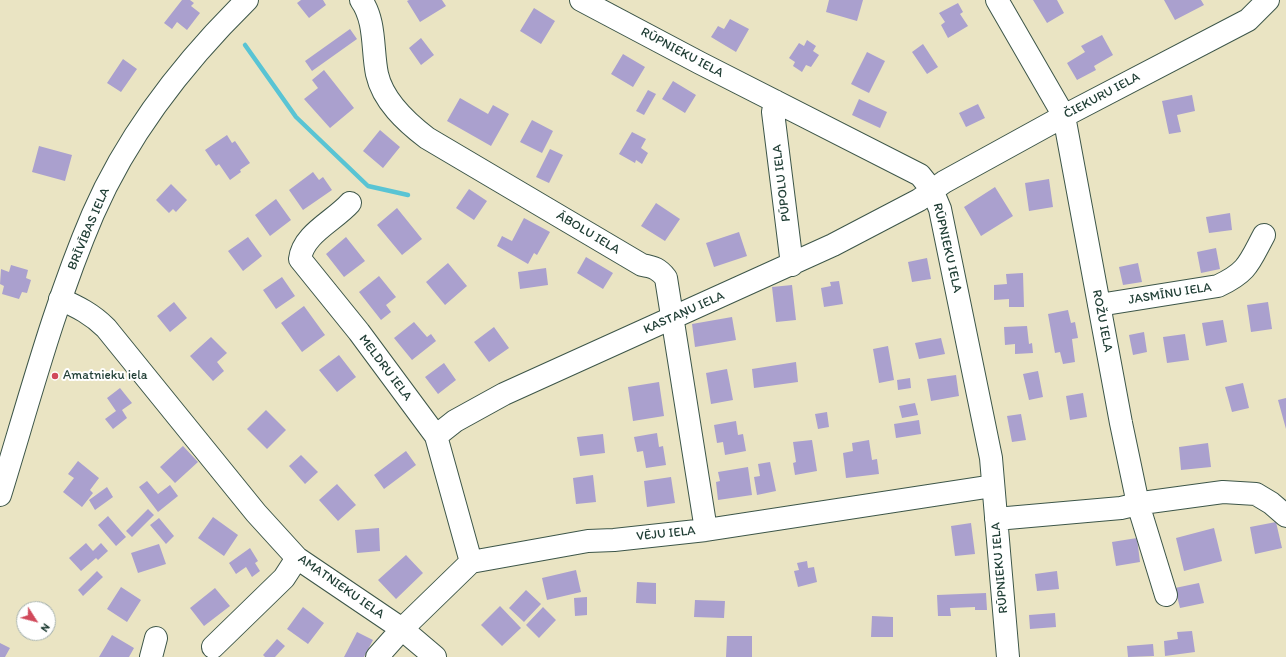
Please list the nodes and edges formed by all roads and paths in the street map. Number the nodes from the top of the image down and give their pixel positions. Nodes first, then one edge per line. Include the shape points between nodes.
1 (247, 0) edge
2 (361, 0) edge
3 (581, 0) edge
4 (997, 0) edge
5 (1268, 0) edge
6 (775, 101) junction
7 (1064, 116) junction
8 (932, 190) junction
9 (350, 203) dead end
10 (1264, 235) dead end
11 (792, 265) junction
12 (60, 299) junction
13 (1099, 305) junction
14 (671, 319) junction
15 (436, 436) junction
16 (993, 486) junction
17 (0, 495) edge
18 (1138, 504) junction
19 (1286, 516) edge
20 (996, 519) junction
21 (706, 530) junction
22 (297, 558) junction
23 (471, 562) junction
24 (1166, 595) dead end
25 (402, 629) junction
26 (213, 647) dead end
27 (377, 657) edge
28 (435, 657) edge
29 (1008, 657) edge

1 - 12 street, BRĪVĪBAS IELA via 219,27 176,79 136,135 93,214
2 - 14 street, ĀBOLU IELA via 371,22 377,74 382,90 407,123 427,138 642,265 660,271 666,278
3 - 6 street, RŪPNIEKU IELA
4 - 7 street, ROŽU IELA
5 - 7 street, ČIEKURU IELA via 1248,20
6 - 8 street, RŪPNIEKU IELA via 920,175
6 - 11 street, PŪPOLU IELA via 773,112
7 - 8 street, ČIEKURU IELA
7 - 13 street, ROŽU IELA
8 - 11 street, KASTAŅU IELA via 919,200
8 - 16 street, RŪPNIEKU IELA via 940,210 977,383 991,458
9 - 15 street, MELDRU IELA via 306,242 300,259 359,332
10 - 13 street, JASMĪNU IELA via 1248,266 1236,278 1218,286
11 - 14 street, KASTAŅU IELA
12 - 17 street, BRĪVĪBAS IELA
12 - 22 street, AMATNIEKU IELA via 82,309 106,328 256,513
13 - 18 street, ROŽU IELA
14 - 15 street, KASTAŅU IELA via 504,394 455,421
14 - 21 street, ĀBOLU IELA
15 - 23 street, MELDRU IELA
16 - 20 street, RŪPNIEKU IELA
16 - 21 street, VĒJU IELA
18 - 19 street via 1223,492 1256,494
18 - 20 street via 1065,514
18 - 24 street, ROŽU IELA
20 - 29 street, RŪPNIEKU IELA
21 - 23 street, VĒJU IELA via 614,540 588,540
22 - 25 street, AMATNIEKU IELA
22 - 26 street via 284,578
23 - 25 street
25 - 27 street
25 - 28 street, AMATNIEKU IELA

